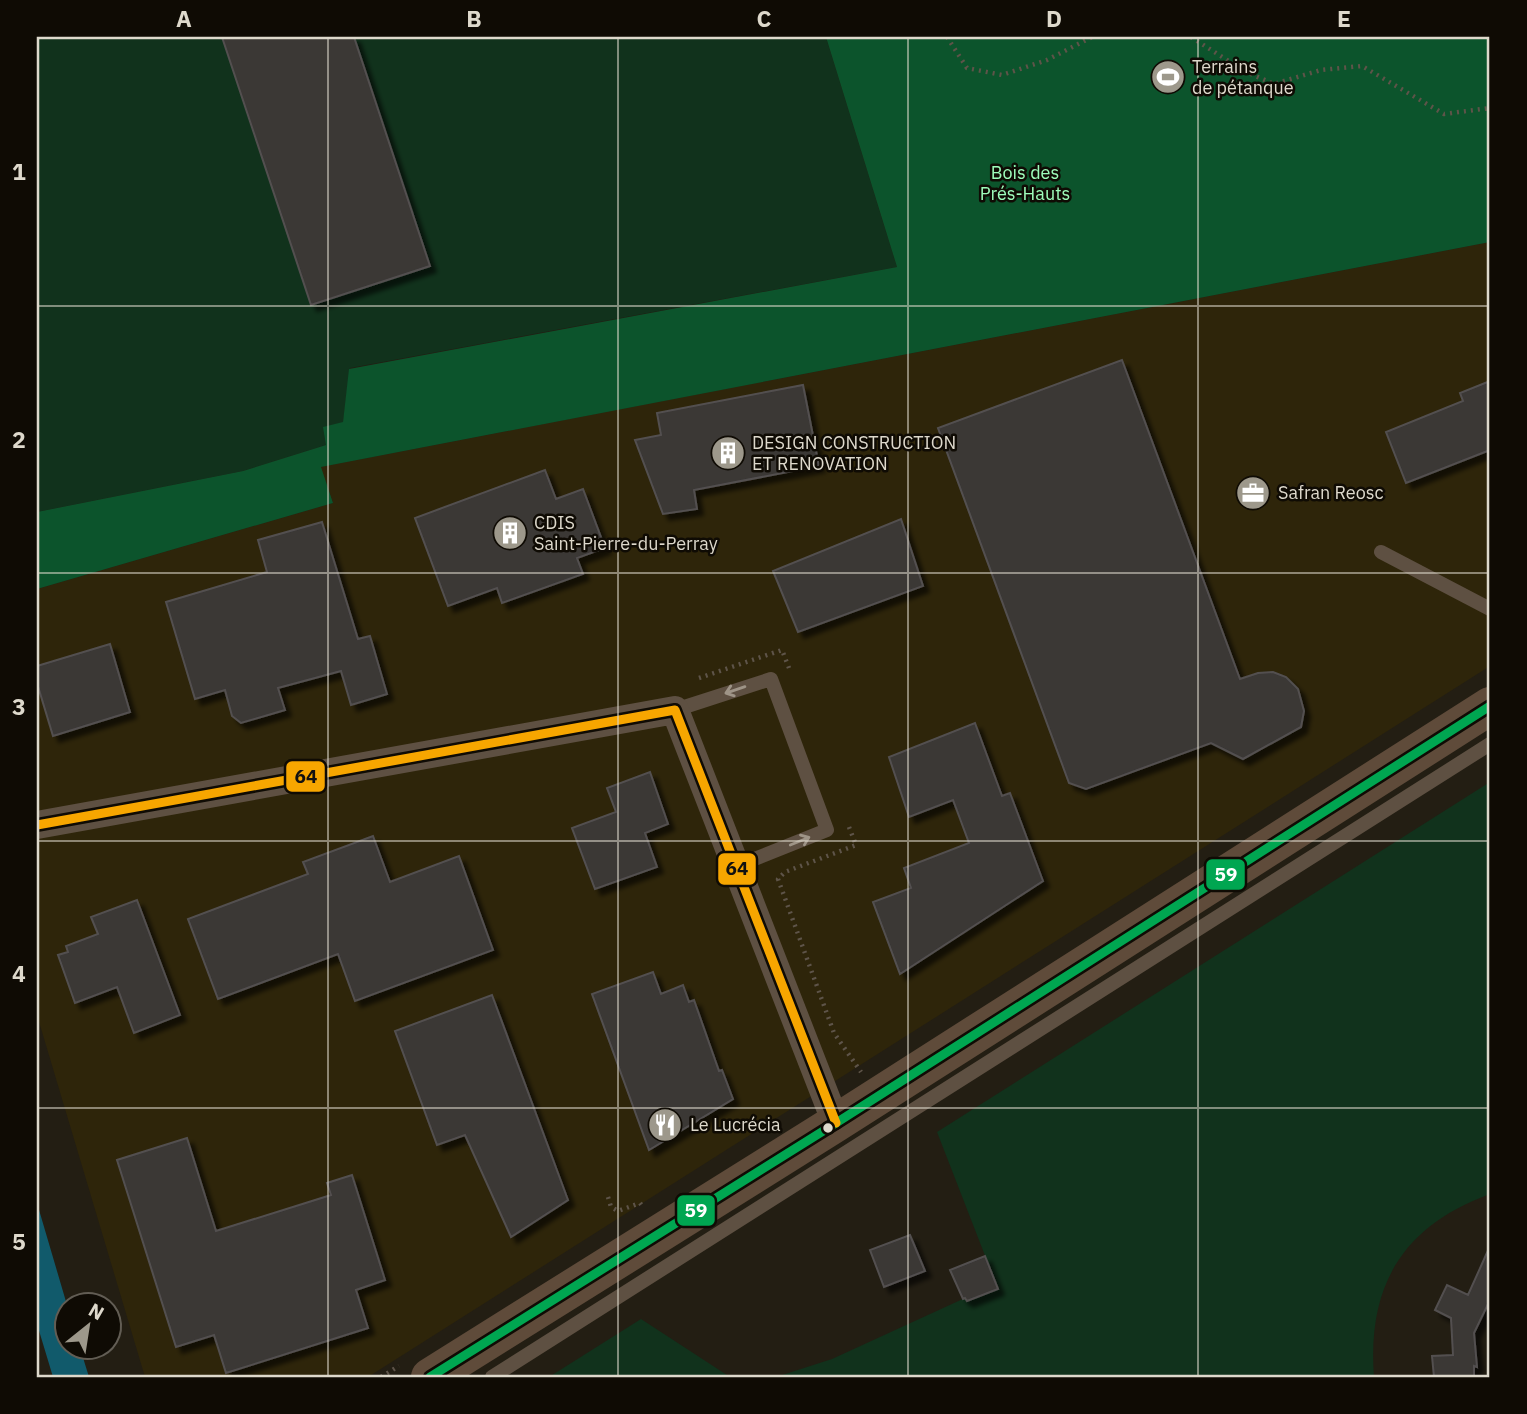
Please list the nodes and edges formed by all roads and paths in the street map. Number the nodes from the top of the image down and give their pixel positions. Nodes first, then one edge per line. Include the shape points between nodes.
1 (947, 37) edge
2 (1092, 37) edge
3 (1191, 37) edge
4 (1490, 108) edge
5 (1381, 552) dead end
6 (1490, 609) edge
7 (1490, 706) edge
8 (675, 710) junction
9 (1490, 744) edge
10 (37, 825) edge
11 (737, 866) junction
12 (836, 1123) junction
13 (608, 1197) dead end
14 (645, 1210) dead end
15 (430, 1377) edge
16 (492, 1377) edge

1 - 2 path via 968,68 1002,75 1047,60
3 - 4 path via 1274,84 1321,69 1362,66 1444,114
5 - 6 lane
7 - 12 street
8 - 10 street
8 - 11 street
11 -> 8 lane via 827,831 771,679
9 - 16 lane
11 - 12 street
12 - 15 street
13 - 14 path via 618,1211 640,1203

